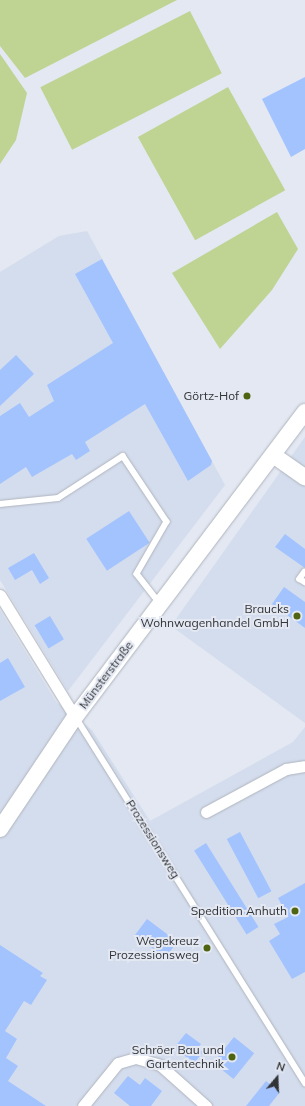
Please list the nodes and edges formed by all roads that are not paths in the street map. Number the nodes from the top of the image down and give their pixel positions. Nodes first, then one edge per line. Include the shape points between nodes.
1 (305, 412) edge
2 (273, 455) junction
3 (305, 477) edge
4 (0, 504) edge
5 (305, 572) edge
6 (305, 582) edge
7 (0, 595) edge
8 (160, 603) junction
9 (75, 717) junction
10 (305, 765) edge
11 (206, 812) dead end
12 (0, 829) edge
13 (305, 1083) edge
14 (83, 1106) edge
15 (206, 1106) edge

1 - 2 main road, Münsterstraße
2 - 3 main road
2 - 8 main road, Münsterstraße
4 - 8 lane via 58,498 123,456 166,522 137,574
5 - 6 lane via 300,579
7 - 9 street, Prozessionsweg
8 - 9 main road, Münsterstraße
9 - 12 main road, Münsterstraße
9 - 13 lane, Prozessionsweg
10 - 11 street via 286,769
14 - 15 street via 118,1063 136,1058 160,1065

